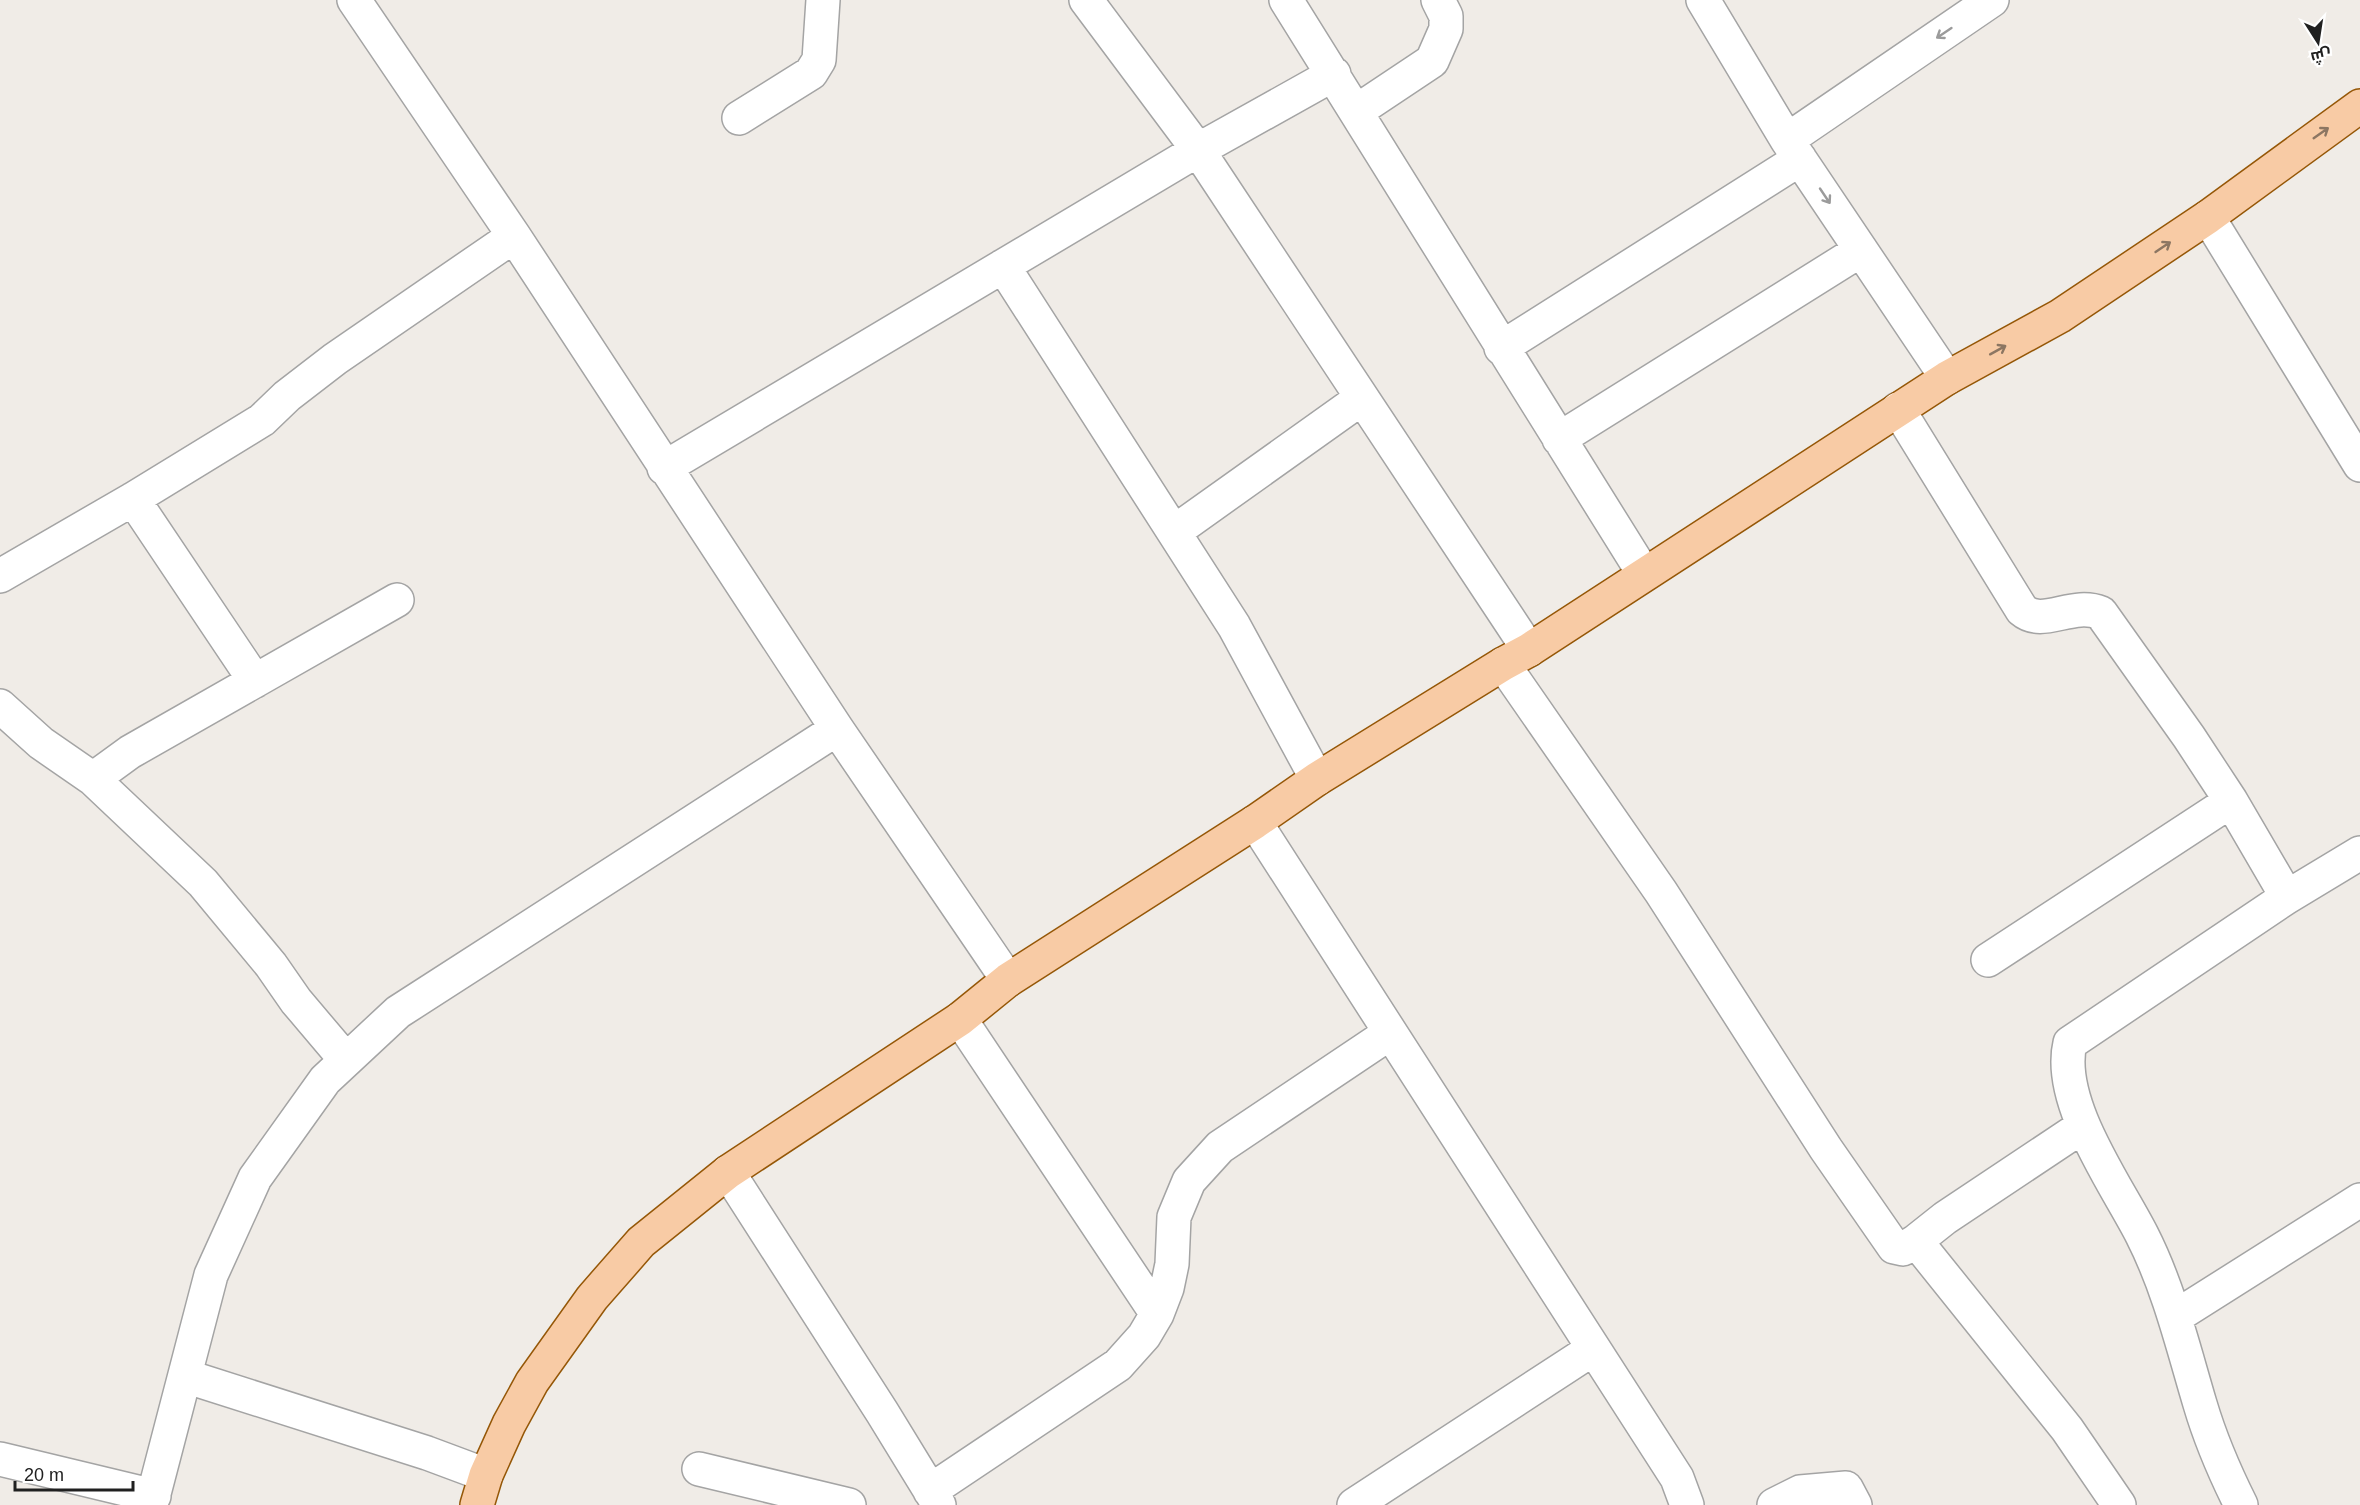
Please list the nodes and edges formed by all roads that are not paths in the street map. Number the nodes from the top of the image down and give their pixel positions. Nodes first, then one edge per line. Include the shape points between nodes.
1 (354, 0) edge
2 (823, 0) edge
3 (1086, 0) edge
4 (1286, 0) edge
5 (1438, 0) edge
6 (1703, 0) edge
7 (1992, 0) edge
8 (1334, 74) junction
9 (2360, 106) edge
10 (1357, 111) junction
11 (739, 118) dead end
12 (1198, 150) junction
13 (1793, 150) junction
14 (2208, 217) junction
15 (514, 236) junction
16 (1861, 249) junction
17 (1003, 266) junction
18 (1501, 348) junction
19 (1947, 378) junction
20 (1362, 398) junction
21 (1898, 409) junction
22 (1559, 439) junction
23 (2360, 465) edge
24 (664, 468) junction
25 (133, 499) junction
26 (1174, 532) junction
27 (1644, 574) junction
28 (0, 576) edge
29 (397, 600) dead end
30 (1516, 657) junction
31 (255, 681) junction
32 (0, 706) edge
33 (837, 729) junction
34 (93, 779) junction
35 (1317, 779) junction
36 (2230, 801) junction
37 (1255, 822) junction
38 (2360, 853) edge
39 (2287, 897) junction
40 (1988, 960) dead end
41 (1008, 980) junction
42 (960, 1019) junction
43 (1390, 1034) junction
44 (346, 1060) junction
45 (2083, 1126) junction
46 (728, 1172) junction
47 (2360, 1200) edge
48 (1916, 1241) junction
49 (1157, 1314) junction
50 (2175, 1317) junction
51 (1593, 1349) junction
52 (185, 1376) junction
53 (0, 1459) edge
54 (699, 1468) dead end
55 (482, 1490) edge
56 (934, 1498) edge
57 (153, 1500) edge
58 (849, 1505) edge
59 (1354, 1505) edge
60 (1687, 1505) edge
61 (1774, 1505) edge
62 (1855, 1505) edge
63 (2119, 1505) edge
64 (2241, 1505) edge

1 - 15 street
2 - 11 street via 819,60 811,73
3 - 12 street
4 - 8 street
5 - 10 street via 1446,16 1446,29 1432,61
6 - 13 street
7 -> 13 street
8 - 10 street
8 - 12 street
14 -> 9 main road
10 - 18 street
12 - 17 street
12 - 20 street
13 -> 16 street
13 - 18 street
19 -> 14 main road via 2060,316
14 - 23 street
15 - 24 street
15 - 25 street via 335,359 262,420
16 - 19 street
16 - 22 street
17 - 24 street
17 - 26 street
18 - 22 street
19 - 21 main road
20 - 26 street
20 - 30 street
21 - 27 main road
21 - 36 street via 2022,610 2037,617 2083,608 2101,613
22 - 27 street
24 - 33 street
25 - 28 street
25 - 31 street
26 - 35 street via 1234,626
27 - 30 main road
29 - 31 street
30 - 35 main road
30 - 48 street via 1826,1149 1894,1247 1903,1250
31 - 34 street via 130,752
32 - 34 street via 41,743
33 - 41 street
33 - 44 street via 398,1012
34 - 44 street via 203,883
35 - 37 main road
36 - 39 street
36 - 40 street
37 - 41 main road
37 - 43 street
38 - 39 street
39 - 45 street via 2070,1043 2068,1071
41 - 42 main road
42 - 46 main road
42 - 49 street
43 - 49 street via 1220,1147 1189,1181 1174,1217 1172,1264
43 - 51 street
44 - 52 street via 325,1080 255,1178 211,1275
45 - 48 street
45 - 50 street via 2144,1238
46 - 55 main road via 641,1242 591,1298 532,1382 509,1424
46 - 56 street
47 - 50 street
48 - 63 street via 2067,1428
49 - 56 street via 1144,1336 1118,1365
50 - 64 street via 2200,1407
51 - 59 street
51 - 60 street via 1677,1478
52 - 55 street via 427,1453
52 - 57 street
53 - 57 street
54 - 58 street
61 - 62 street via 1800,1492 1846,1488

